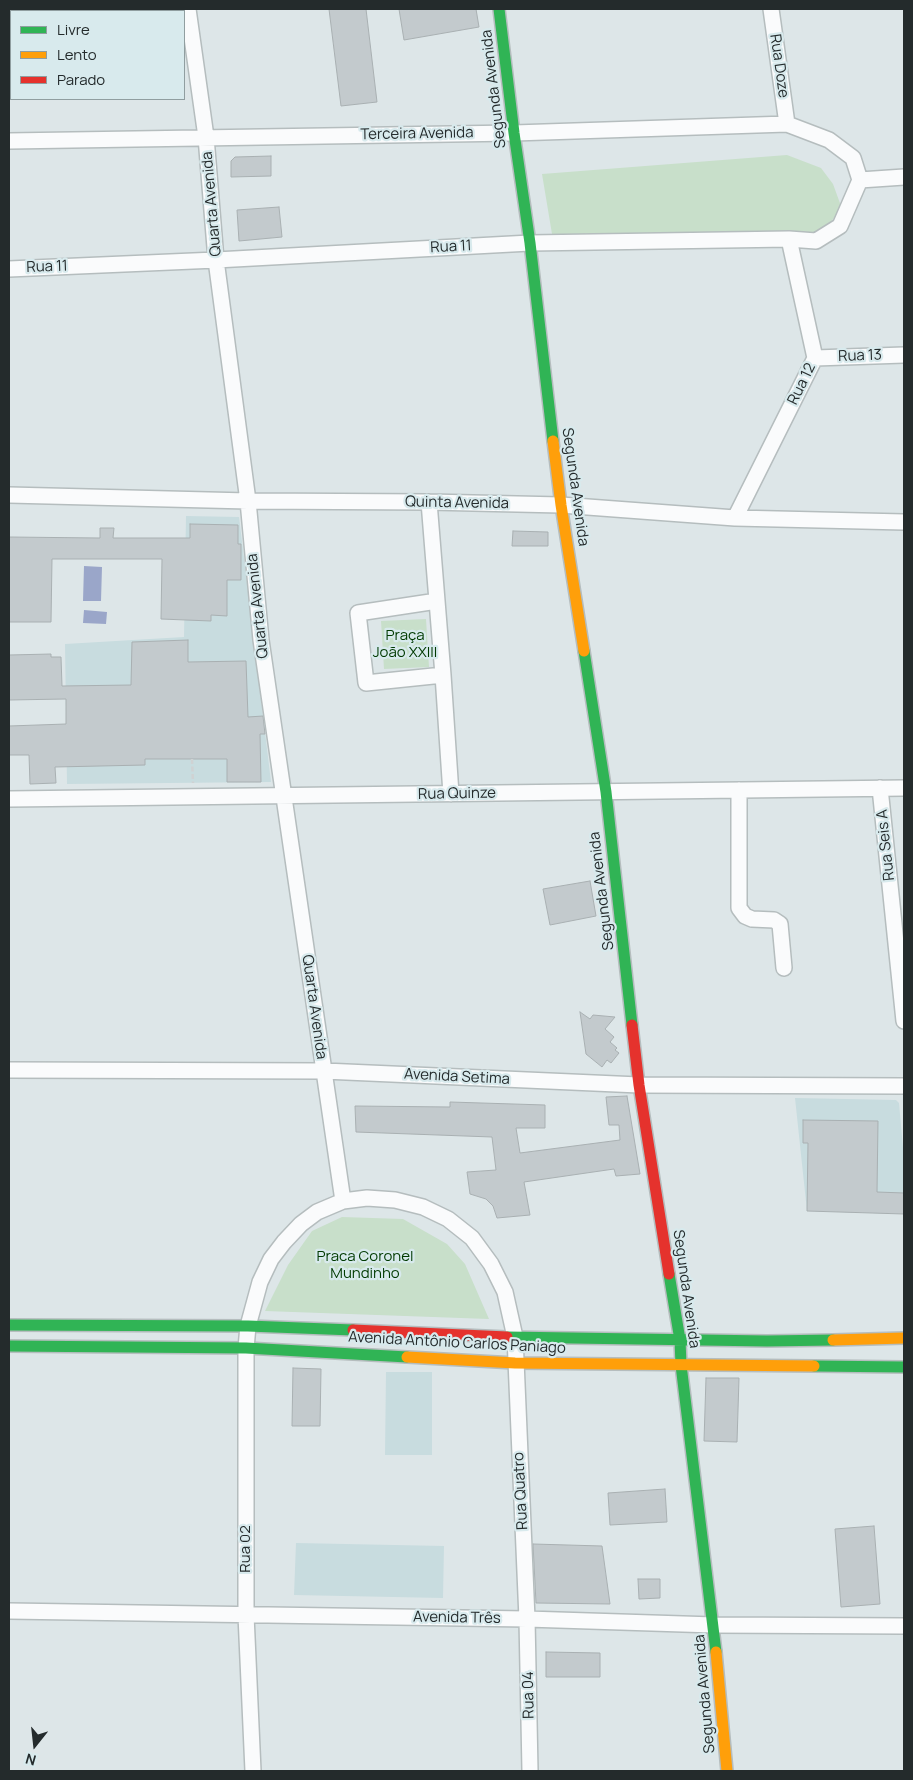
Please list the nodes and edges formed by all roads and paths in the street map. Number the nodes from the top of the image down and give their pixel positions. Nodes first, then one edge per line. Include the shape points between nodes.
1 (188, 9) edge
2 (499, 9) edge
3 (771, 9) edge
4 (787, 124) junction
5 (514, 133) junction
6 (206, 137) junction
7 (9, 141) edge
8 (904, 177) edge
9 (860, 180) junction
10 (789, 239) junction
11 (530, 243) junction
12 (216, 260) junction
13 (9, 269) edge
14 (904, 355) edge
15 (815, 358) junction
16 (9, 495) edge
17 (248, 501) junction
18 (429, 502) junction
19 (561, 505) junction
20 (735, 518) junction
21 (904, 522) edge
22 (437, 601) junction
23 (443, 675) junction
24 (192, 759) dead end
25 (880, 788) junction
26 (904, 788) edge
27 (739, 790) junction
28 (606, 792) junction
29 (450, 794) junction
30 (284, 796) junction
31 (194, 797) junction
32 (9, 799) edge
33 (784, 968) dead end
34 (904, 1021) edge
35 (9, 1070) edge
36 (324, 1070) junction
37 (640, 1085) junction
38 (904, 1086) edge
39 (343, 1201) junction
40 (9, 1326) edge
41 (72, 1326) junction
42 (248, 1326) junction
43 (515, 1337) junction
44 (904, 1338) edge
45 (680, 1340) junction
46 (9, 1346) edge
47 (71, 1347) junction
48 (246, 1348) junction
49 (767, 1354) junction
50 (515, 1363) junction
51 (682, 1365) junction
52 (904, 1367) edge
53 (9, 1611) edge
54 (246, 1615) junction
55 (527, 1618) junction
56 (714, 1625) junction
57 (904, 1626) edge
58 (253, 1771) edge
59 (530, 1771) edge
60 (727, 1771) edge

1 - 6 street, Quarta Avenida
2 - 5 main road, Segunda Avenida
3 - 4 street, Rua Doze
4 - 5 street, Terceira Avenida
4 - 9 street, Terceira Avenida via 829,140 853,158
5 - 6 street, Terceira Avenida
5 - 11 main road, Segunda Avenida
6 - 7 street, Terceira Avenida
6 - 12 street, Quarta Avenida
8 - 9 street
9 - 10 street, Rua 11 via 840,226 816,241
10 - 11 street, Rua 11
10 - 15 street, Rua 12
11 - 12 street, Rua 11
11 - 19 main road, Segunda Avenida
12 - 13 street, Rua 11
12 - 17 street, Quarta Avenida
14 - 15 street, Rua 13
15 - 20 street, Rua 12
16 - 17 street, Quinta Avenida
17 - 18 street, Quinta Avenida
17 - 30 street, Quarta Avenida via 260,640
18 - 19 street, Quinta Avenida
18 - 22 street
19 - 20 street, Quinta Avenida
19 - 28 main road, Segunda Avenida
20 - 21 street, Quinta Avenida
22 - 23 street
22 - 23 street via 358,613 366,683
23 - 29 street
24 - 31 path
25 - 26 street, Rua Quinze
25 - 27 street, Rua Quinze
25 - 34 street, Rua Seis A
27 - 28 street, Rua Quinze
27 - 33 street via 739,908 752,919 774,920 780,924
28 - 29 street, Rua Quinze
28 - 37 main road, Segunda Avenida
29 - 30 street, Rua Quinze
30 - 31 street, Rua Quinze
30 - 36 street, Quarta Avenida
31 - 32 street, Rua Quinze
35 - 36 street, Avenida Setima
36 - 37 street, Avenida Setima
36 - 39 street, Quarta Avenida
37 - 38 street, Avenida Setima
37 - 45 main road, Segunda Avenida
39 - 42 street, Rua 02 via 317,1212 284,1242 260,1282
39 - 43 street, Rua 02 via 367,1198 395,1200 448,1218 472,1238 491,1264 505,1292
40 - 41 main road, Avenida Antônio Carlos Paniago
41 - 42 main road, Avenida Antônio Carlos Paniago
41 - 47 main road
42 - 43 main road, Avenida Antônio Carlos Paniago
42 - 48 street, Rua 02
43 - 45 main road, Avenida Antônio Carlos Paniago
43 - 50 street
44 - 49 main road, Avenida Antônio Carlos Paniago
45 - 49 main road, Avenida Antônio Carlos Paniago
45 - 51 main road, Segunda Avenida
46 - 47 main road, Avenida Antônio Carlos Paniago
47 - 48 main road, Avenida Antônio Carlos Paniago
48 - 50 main road, Avenida Antônio Carlos Paniago
48 - 54 street, Rua 02
49 - 51 main road, Avenida Antônio Carlos Paniago
49 - 52 main road, Avenida Antônio Carlos Paniago
50 - 51 main road, Avenida Antônio Carlos Paniago
50 - 55 street, Rua Quatro
51 - 56 main road, Segunda Avenida
53 - 54 street, Avenida Três
54 - 55 street, Avenida Três
54 - 58 street, Rua 02
55 - 56 street, Avenida Três
55 - 59 street, Rua 04
56 - 57 street, Avenida Três
56 - 60 main road, Segunda Avenida

